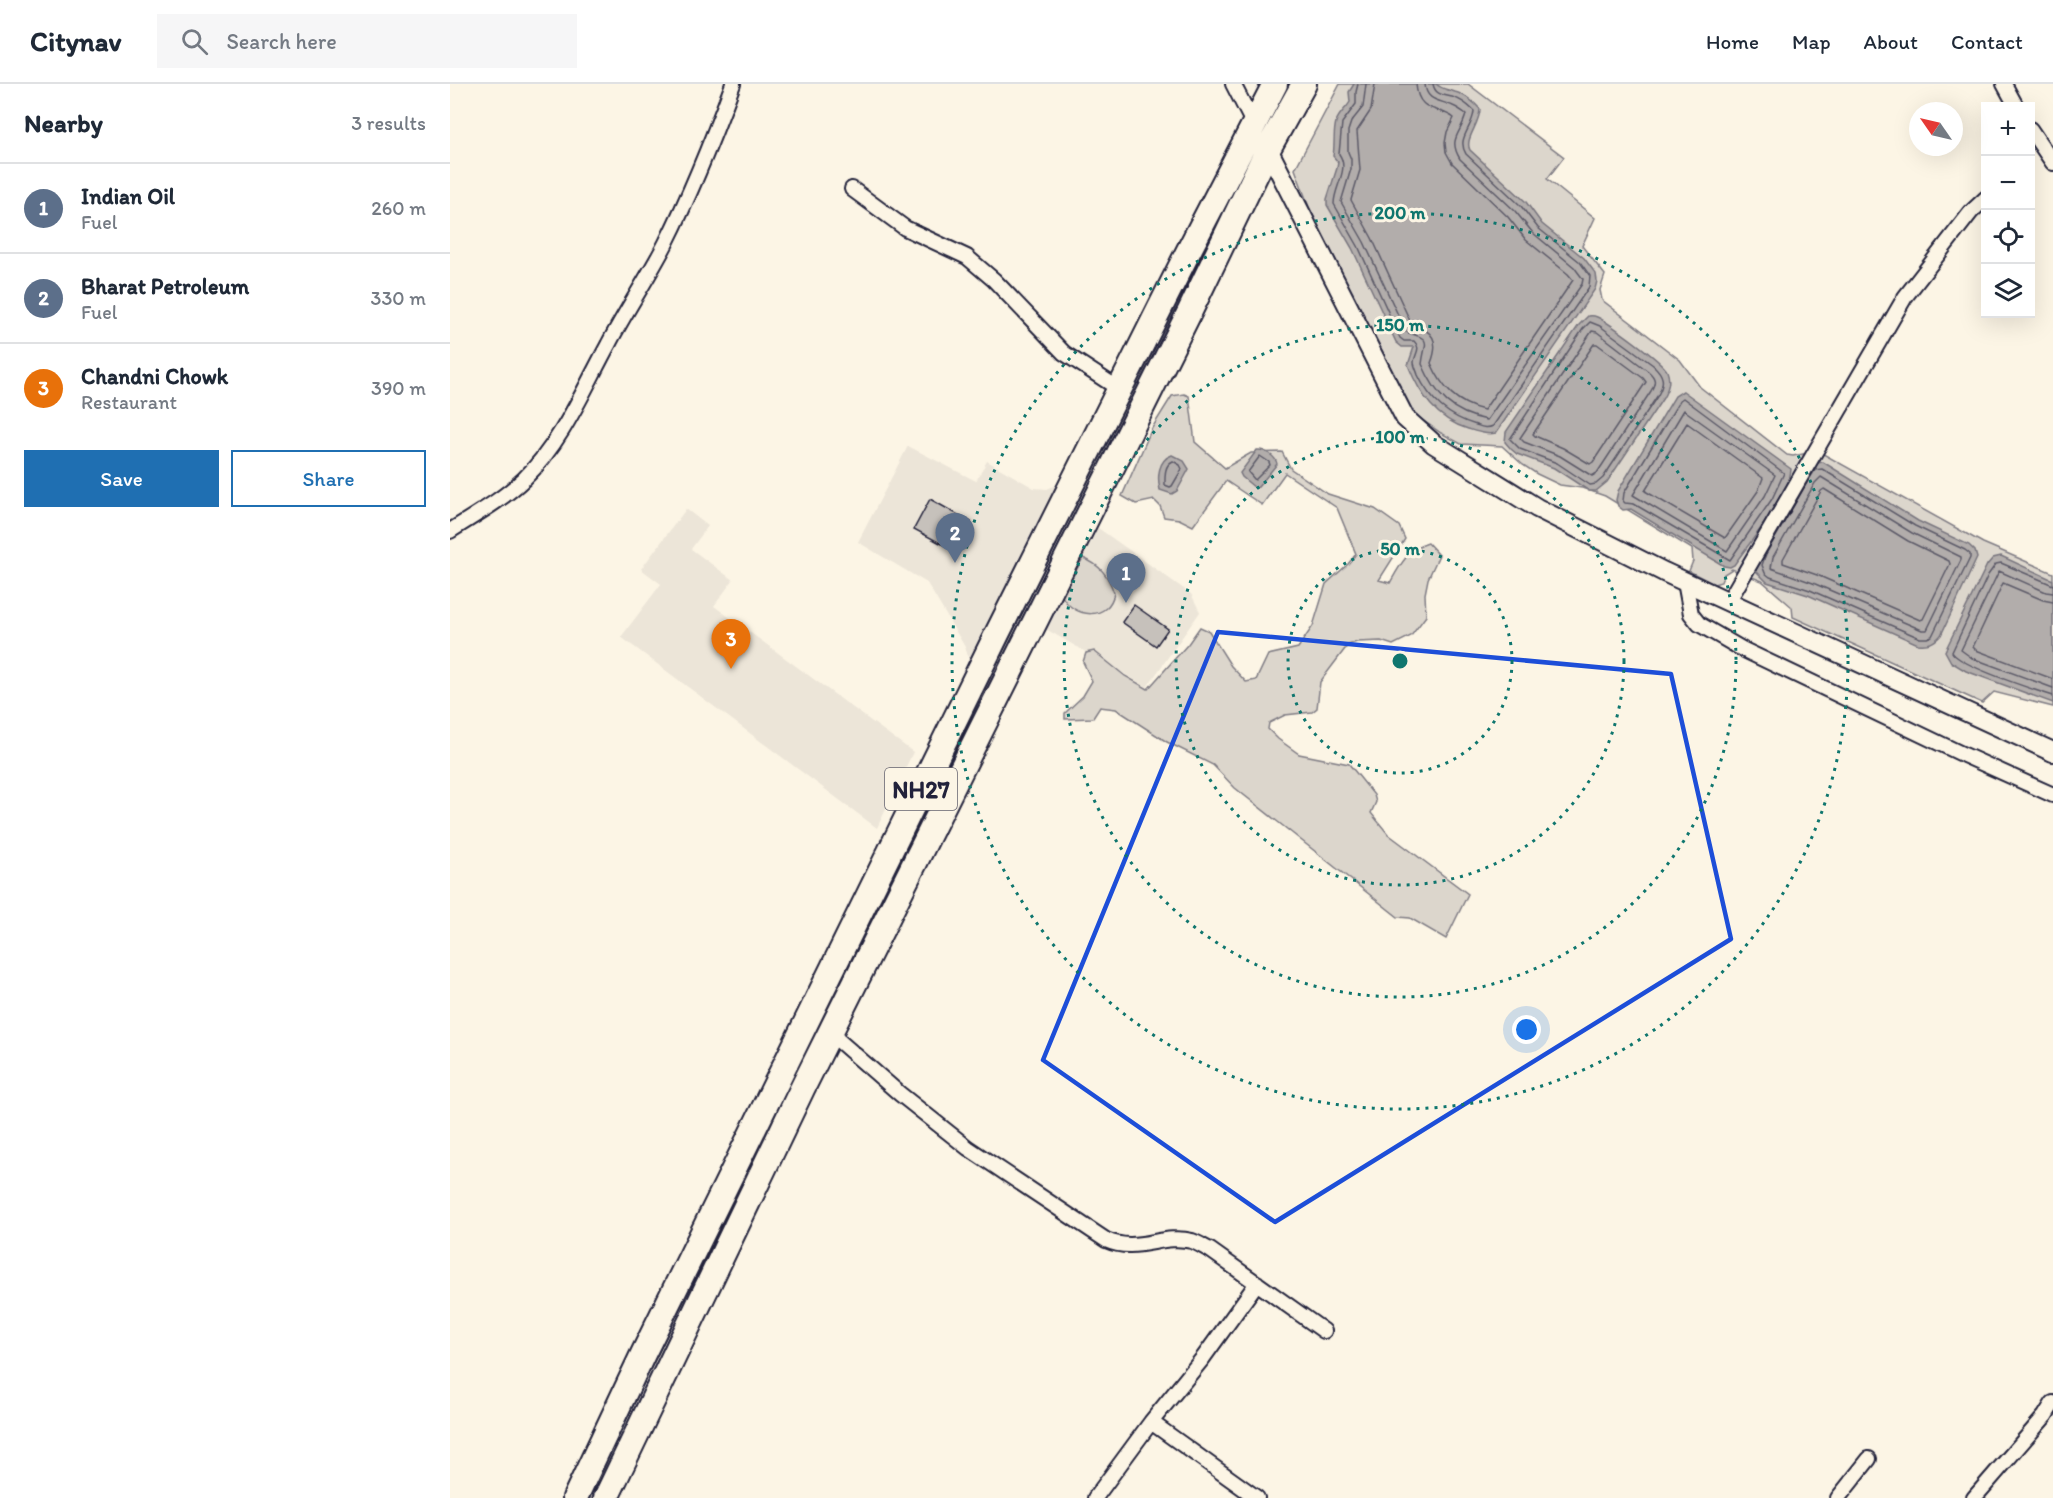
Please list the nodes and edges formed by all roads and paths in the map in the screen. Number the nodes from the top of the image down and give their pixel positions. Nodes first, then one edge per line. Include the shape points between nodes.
1 (733, 84) edge
2 (1233, 84) edge
3 (1275, 84) edge
4 (1304, 84) edge
5 (2004, 84) edge
6 (2014, 102) edge
7 (1253, 123) junction
8 (2035, 148) edge
9 (1268, 149) junction
10 (2053, 163) edge
11 (852, 189) dead end
12 (1981, 203) edge
13 (1119, 389) junction
14 (450, 531) edge
15 (1685, 582) junction
16 (1728, 602) junction
17 (2053, 752) edge
18 (2053, 795) edge
19 (830, 1033) junction
20 (1257, 1283) junction
21 (1324, 1331) dead end
22 (2053, 1403) edge
23 (1150, 1422) junction
24 (1869, 1459) dead end
25 (575, 1498) edge
26 (606, 1498) edge
27 (1095, 1498) edge
28 (1257, 1498) edge
29 (1838, 1498) edge
30 (1974, 1498) edge

1 - 14 street via 707,154 666,244 573,413 544,458 525,479
2 - 7 street
3 - 7 highway, NH27
4 - 9 highway, NH27
5 - 6 street
7 - 13 highway, NH27
8 - 10 street
9 - 15 street via 1405,418 1434,444 1537,508
9 - 19 highway, NH27
11 - 13 street via 905,228 967,257 1064,352
12 - 16 street via 1905,297
13 - 25 highway, NH27 via 642,1354
15 - 16 street
15 - 18 street via 1691,614 1699,624 1752,654
16 - 17 street
19 - 20 street via 968,1148 1106,1240 1116,1245 1138,1246 1192,1241
19 - 26 highway, NH27
20 - 21 street
20 - 23 street
22 - 30 street
23 - 27 street
23 - 28 street
24 - 29 street

